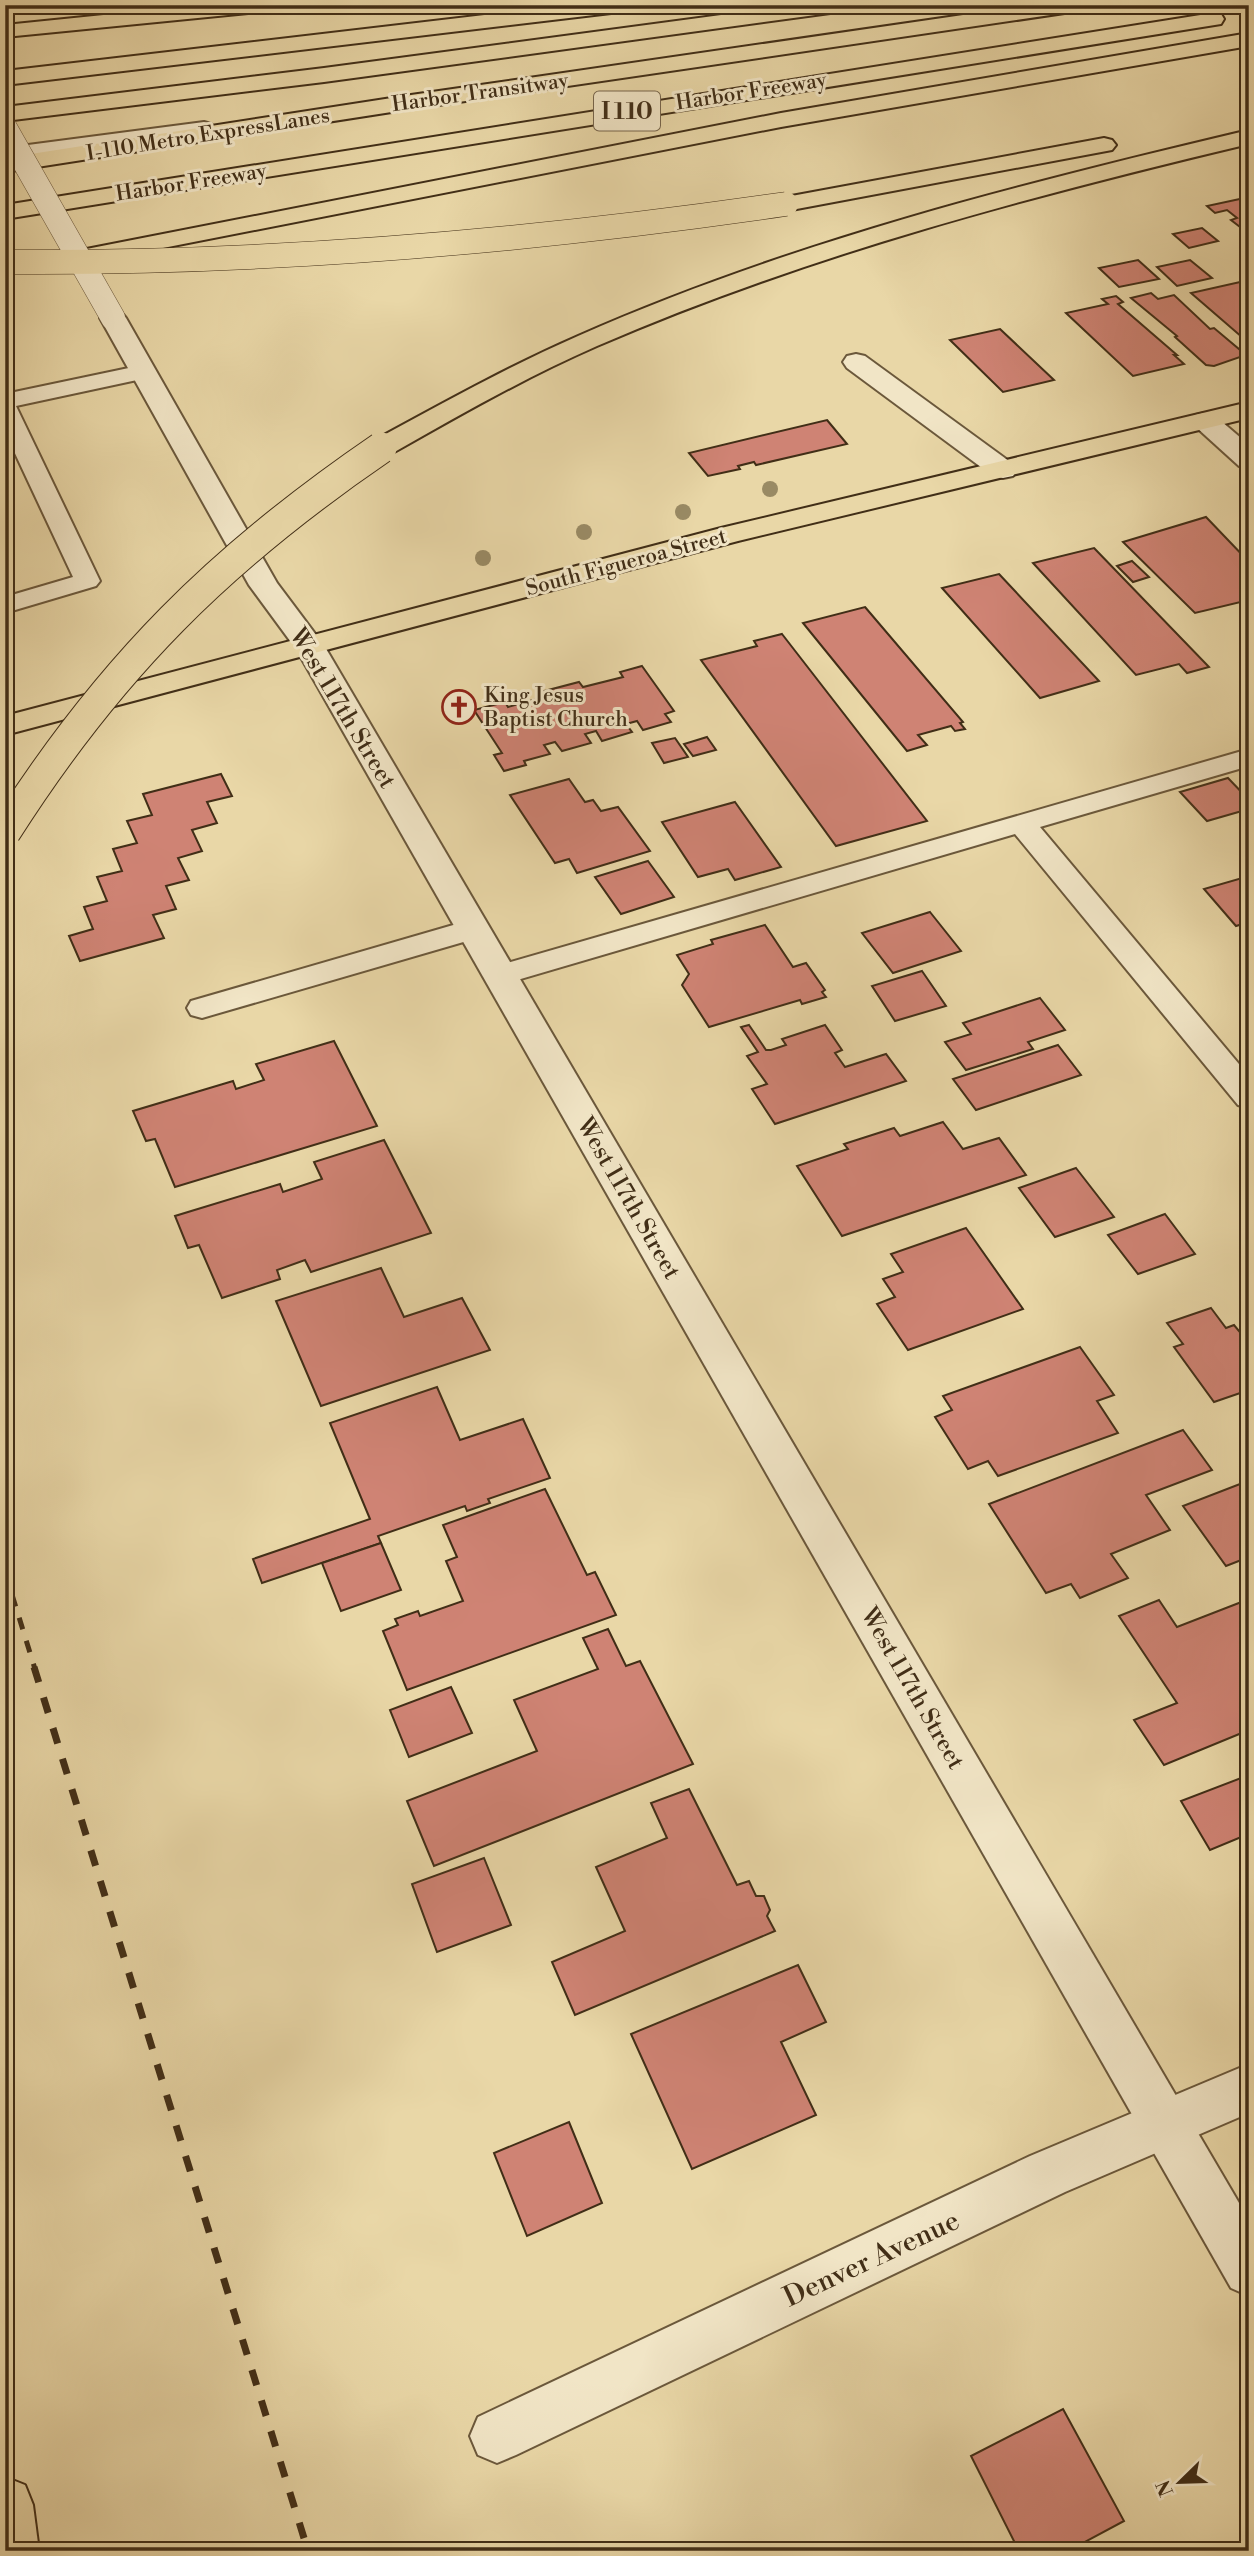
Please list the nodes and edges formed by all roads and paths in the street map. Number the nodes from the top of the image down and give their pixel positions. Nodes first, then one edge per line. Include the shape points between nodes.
1 (139, 5) edge
2 (269, 5) edge
3 (628, 5) edge
4 (845, 5) edge
5 (1078, 5) edge
6 (5, 15) edge
7 (1236, 15) dead end
8 (5, 31) edge
9 (1249, 39) edge
10 (324, 75) junction
11 (5, 78) edge
12 (411, 102) junction
13 (5, 114) edge
14 (1249, 116) edge
15 (5, 121) edge
16 (5, 128) edge
17 (1187, 128) dead end
18 (1249, 136) edge
19 (1123, 141) dead end
20 (5, 154) edge
21 (5, 165) edge
22 (5, 212) edge
23 (5, 262) edge
24 (5, 272) edge
25 (856, 362) dead end
26 (143, 372) junction
27 (5, 401) edge
28 (5, 407) edge
29 (1249, 410) edge
30 (1205, 421) junction
31 (1249, 460) edge
32 (1003, 470) junction
33 (5, 605) edge
34 (310, 646) junction
35 (5, 726) edge
36 (1249, 757) edge
37 (1021, 823) junction
38 (5, 832) edge
39 (474, 929) junction
40 (500, 975) junction
41 (202, 1008) dead end
42 (1249, 1097) edge
43 (1249, 2088) edge
44 (1166, 2126) junction
45 (1249, 2270) edge
46 (497, 2436) dead end
47 (5, 2505) edge
48 (11, 2551) edge

1 - 6 main road
2 - 8 main road
3 - 11 main road
4 - 10 main road, Harbor Transitway
5 - 12 main road, Harbor Transitway
7 - 22 main road, Harbor Freeway / I 110
9 - 24 main road via 781,120
10 - 13 main road, I-110 Metro ExpressLanes
10 - 15 lane, Harbor Transitway
12 - 20 lane, Harbor Transitway
12 - 21 main road, I-110 Metro ExpressLanes
14 - 17 main road
16 - 26 street, West 117th Street, bridge
18 - 38 main road, bridge via 997,198 783,265 615,328 468,397 380,448 292,508 175,611 84,714
19 - 23 main road, bridge via 786,204 609,230 422,249 239,260
25 - 32 street
26 - 27 lane
26 - 34 street, West 117th Street via 264,585
28 - 33 lane via 87,581
29 - 30 main road, South Figueroa Street
30 - 31 street
30 - 32 main road, South Figueroa Street
32 - 34 main road, South Figueroa Street via 731,534
34 - 35 main road, South Figueroa Street
34 - 39 street, West 117th Street
36 - 37 lane
37 - 40 lane
37 - 42 lane
39 - 40 street, West 117th Street
39 - 41 lane
40 - 44 street, West 117th Street
43 - 44 street, Denver Avenue
44 - 45 street, West 117th Street
44 - 46 street, Denver Avenue via 1048,2174
47 - 48 main road

